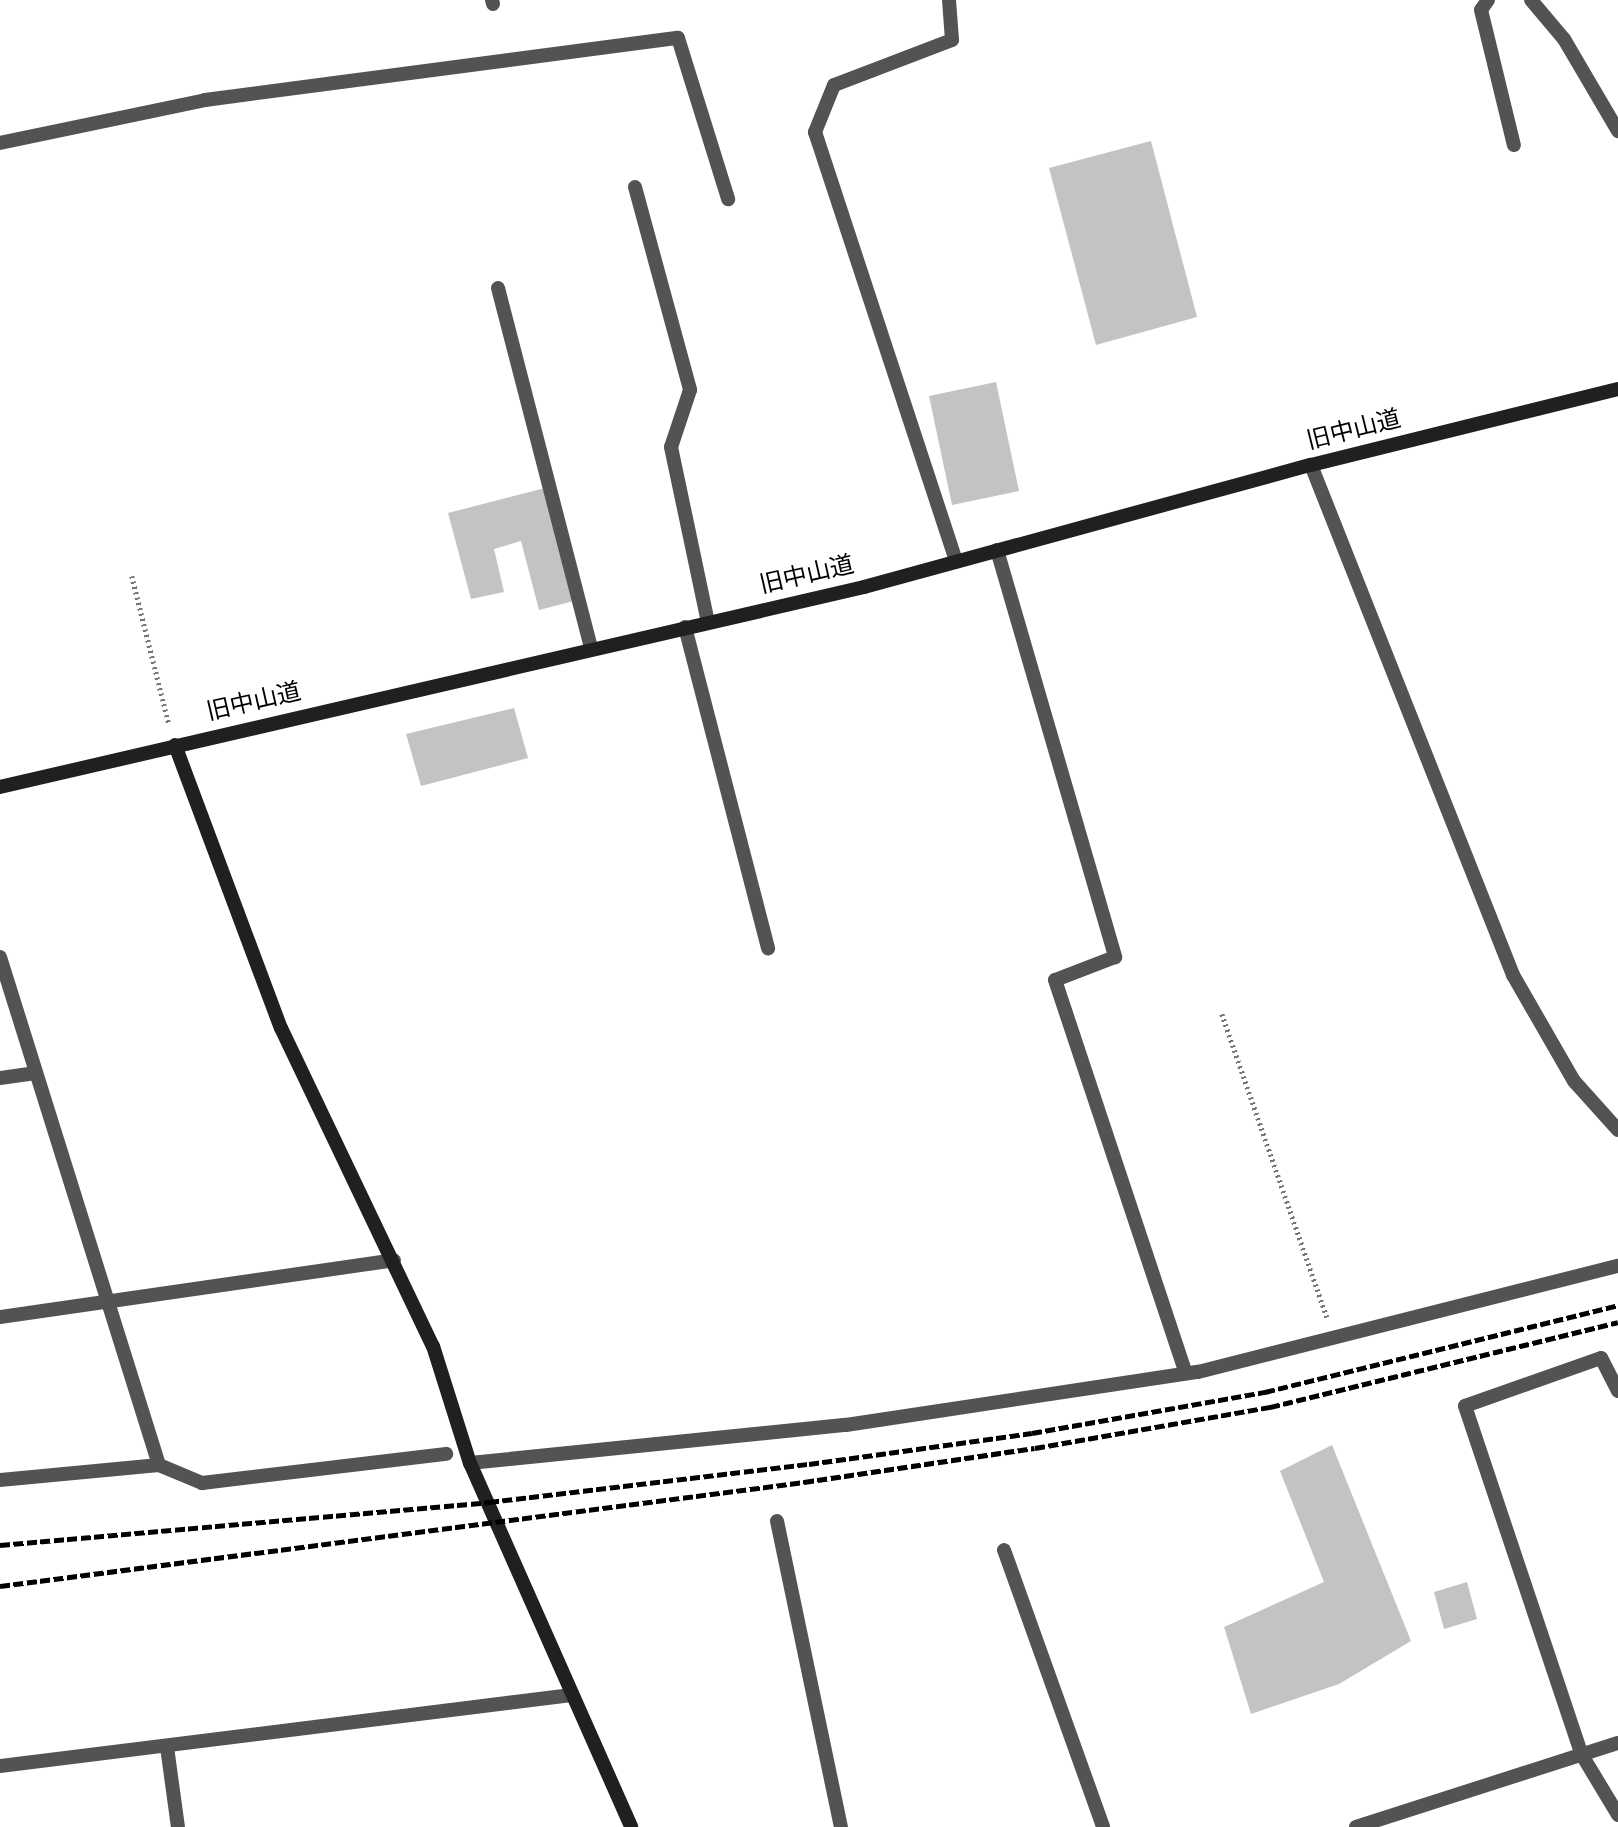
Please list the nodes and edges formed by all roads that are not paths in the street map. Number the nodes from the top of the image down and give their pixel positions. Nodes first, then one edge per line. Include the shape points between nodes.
1 (949, 0) edge
2 (1488, 0) edge
3 (1531, 0) edge
4 (1618, 131) edge
5 (0, 143) edge
6 (1514, 145) dead end
7 (635, 187) dead end
8 (728, 199) dead end
9 (498, 288) dead end
10 (1618, 388) edge
11 (1311, 465) junction
12 (997, 550) junction
13 (956, 561) junction
14 (708, 622) junction
15 (685, 627) junction
16 (591, 648) junction
17 (175, 745) junction
18 (0, 787) edge
19 (768, 948) dead end
20 (0, 957) edge
21 (36, 1073) junction
22 (0, 1078) edge
23 (1618, 1130) edge
24 (394, 1260) junction
25 (1618, 1266) edge
26 (109, 1302) junction
27 (0, 1317) edge
28 (1186, 1373) junction
29 (1618, 1391) edge
30 (446, 1454) dead end
31 (470, 1463) junction
32 (159, 1465) junction
33 (0, 1480) edge
34 (777, 1521) dead end
35 (1004, 1549) dead end
36 (572, 1695) junction
37 (1618, 1743) edge
38 (167, 1747) junction
39 (1582, 1755) junction
40 (0, 1766) edge
41 (1618, 1815) edge
42 (1395, 1822) edge
43 (178, 1827) edge
44 (631, 1827) edge
45 (841, 1827) edge
46 (1103, 1827) edge
47 (1356, 1827) edge

1 - 13 street via 952,40 834,85 815,132
2 - 6 street via 1481,9
3 - 4 street via 1564,39
5 - 8 street via 205,100 678,38
7 - 14 street via 690,390 671,447
9 - 16 street
10 - 11 main road, 旧中山道
11 - 12 main road, 旧中山道
11 - 23 street via 1513,975 1574,1081
12 - 13 main road, 旧中山道
12 - 28 street via 1115,957 1055,980
13 - 14 main road, 旧中山道
14 - 15 main road, 旧中山道
15 - 16 main road, 旧中山道
15 - 19 street
16 - 17 main road, 旧中山道
17 - 18 main road, 旧中山道
17 - 24 main road via 281,1028
20 - 21 street
21 - 22 street
21 - 26 street
24 - 26 street
24 - 31 main road via 433,1346
25 - 28 street
26 - 27 street
26 - 32 street
28 - 31 street via 846,1425
29 - 39 street via 1601,1358 1465,1406
30 - 32 street via 202,1483
31 - 36 main road
32 - 33 street
34 - 45 street
35 - 46 street
36 - 38 street
36 - 44 main road
37 - 39 street
38 - 40 street
38 - 43 street
39 - 41 street
39 - 42 street
42 - 47 street

